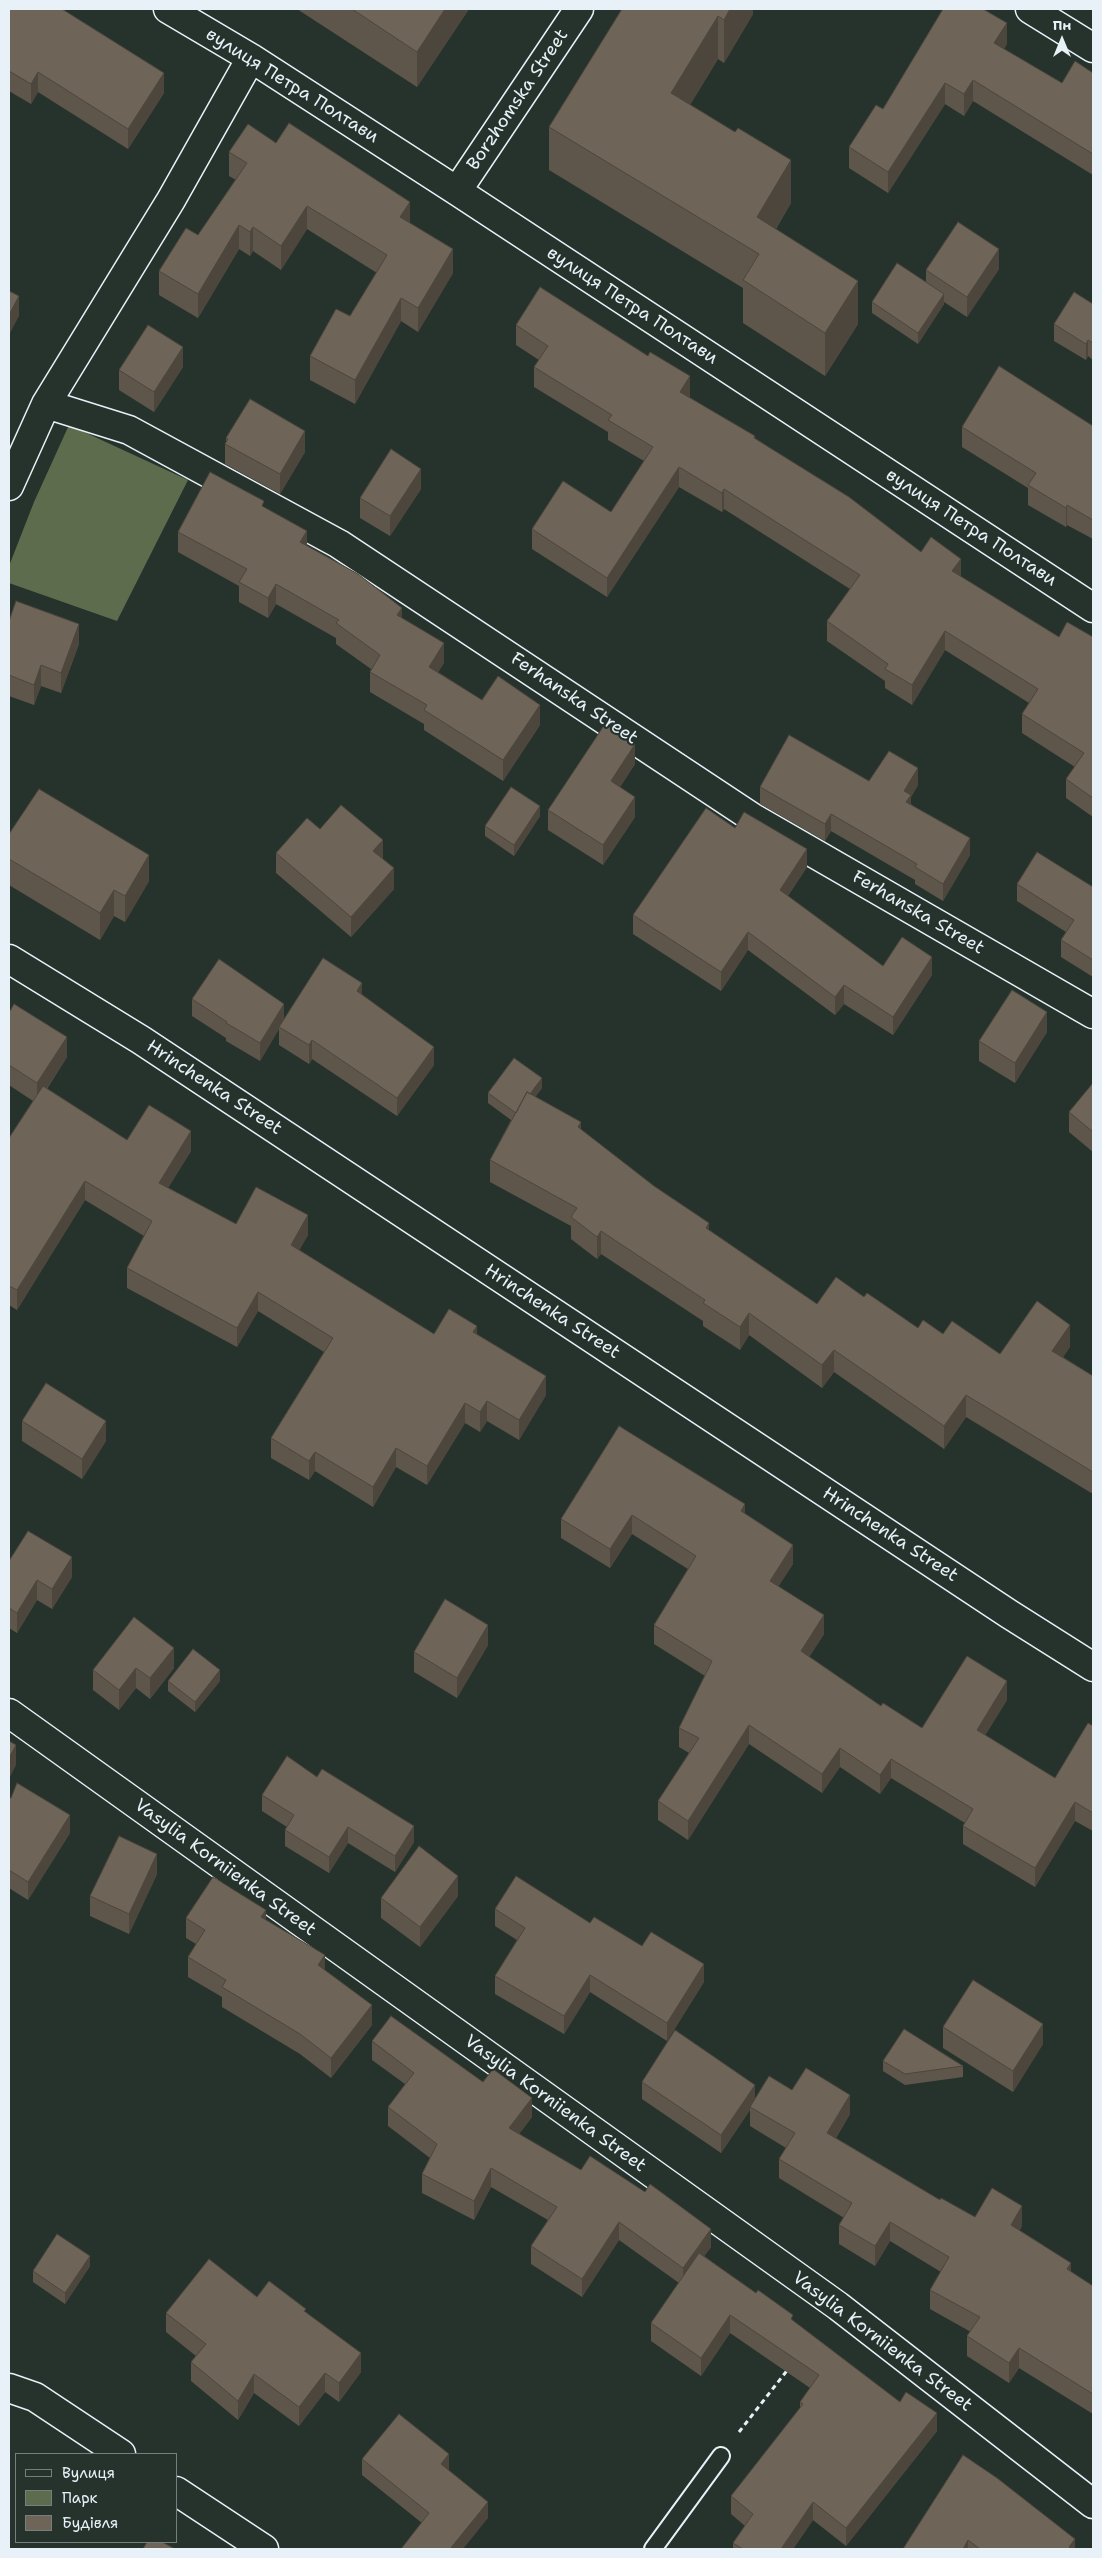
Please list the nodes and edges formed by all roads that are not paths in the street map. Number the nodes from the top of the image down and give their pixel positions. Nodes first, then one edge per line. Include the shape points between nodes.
1 (168, 9) edge
2 (579, 9) edge
3 (1030, 9) edge
4 (1093, 48) edge
5 (251, 58) junction
6 (457, 191) junction
7 (46, 404) junction
8 (9, 486) edge
9 (1093, 608) edge
10 (9, 959) edge
11 (1093, 1014) edge
12 (1093, 1667) edge
13 (9, 1713) edge
14 (9, 2388) edge
15 (119, 2453) edge
16 (720, 2456) road end
17 (178, 2492) edge
18 (1093, 2504) edge
19 (264, 2549) edge
20 (653, 2549) edge

1 - 5 street, вулиця Петра Полтави
2 - 6 street, Borzhomska Street
3 - 4 street
5 - 6 street, вулиця Петра Полтави
5 - 7 street via 171,200
6 - 9 street, вулиця Петра Полтави
7 - 8 street
7 - 11 street, Ferhanska Street via 129,430 339,544 753,818
10 - 12 street, Hrinchenka Street via 141,1040
13 - 18 street, Vasylia Korniienka Street via 838,2306
14 - 15 street via 35,2397
16 - 20 lane
17 - 19 street

